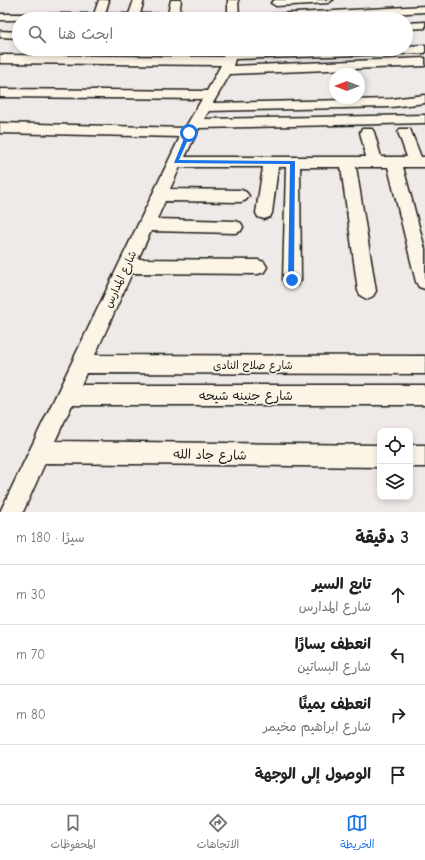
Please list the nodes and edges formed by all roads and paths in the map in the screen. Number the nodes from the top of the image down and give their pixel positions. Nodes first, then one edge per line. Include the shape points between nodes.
1 (104, 0) edge
2 (139, 0) edge
3 (176, 0) edge
4 (233, 0) edge
5 (328, 0) edge
6 (276, 3) dead end
7 (425, 9) edge
8 (100, 12) edge
9 (135, 12) edge
10 (174, 12) edge
11 (235, 12) edge
12 (368, 12) edge
13 (0, 17) edge
14 (12, 17) edge
15 (425, 25) edge
16 (413, 26) edge
17 (0, 34) edge
18 (12, 34) edge
19 (425, 49) edge
20 (413, 50) edge
21 (288, 56) edge
22 (0, 59) edge
23 (229, 59) edge
24 (425, 62) edge
25 (0, 93) edge
26 (425, 99) edge
27 (208, 101) junction
28 (425, 119) edge
29 (0, 128) edge
30 (191, 128) junction
31 (367, 132) dead end
32 (405, 132) dead end
33 (176, 162) junction
34 (271, 162) junction
35 (293, 162) junction
36 (348, 162) junction
37 (375, 162) junction
38 (394, 162) junction
39 (420, 162) edge
40 (159, 195) junction
41 (241, 196) dead end
42 (264, 213) dead end
43 (145, 225) junction
44 (235, 227) dead end
45 (126, 266) junction
46 (258, 267) dead end
47 (292, 280) dead end
48 (425, 282) edge
49 (366, 291) dead end
50 (80, 364) junction
51 (425, 365) edge
52 (66, 395) junction
53 (425, 395) edge
54 (39, 452) junction
55 (377, 456) edge
56 (413, 456) edge
57 (425, 456) edge
58 (11, 512) edge

1 - 8 street
2 - 9 street
3 - 10 street
4 - 11 street
5 - 6 street
7 - 12 street
13 - 14 street
15 - 16 street
17 - 18 street
19 - 20 street
21 - 23 street
22 - 23 street
23 - 24 street
23 - 27 street, شارع المدارس
25 - 27 street
26 - 27 street via 391,103
27 - 30 street, شارع المدارس
28 - 30 street
29 - 30 street
30 - 33 street, شارع المدارس
31 - 37 street
32 - 39 street
33 - 34 street
33 - 40 street, شارع المدارس
34 - 35 street
34 - 42 street
35 - 36 street
35 - 47 street
36 - 37 street
36 - 49 street
37 - 38 street
38 - 39 street
38 - 48 street
40 - 41 street
40 - 43 street, شارع المدارس
43 - 44 street
43 - 45 street, شارع المدارس
45 - 46 street
45 - 50 street, شارع المدارس
50 - 51 street, شارع صلاح النادى
50 - 52 street, شارع المدارس
52 - 53 street, شارع جنينه شيحه
52 - 54 street, شارع المدارس
54 - 55 street, شارع جاد الله
54 - 58 street, شارع المدارس
56 - 57 street

